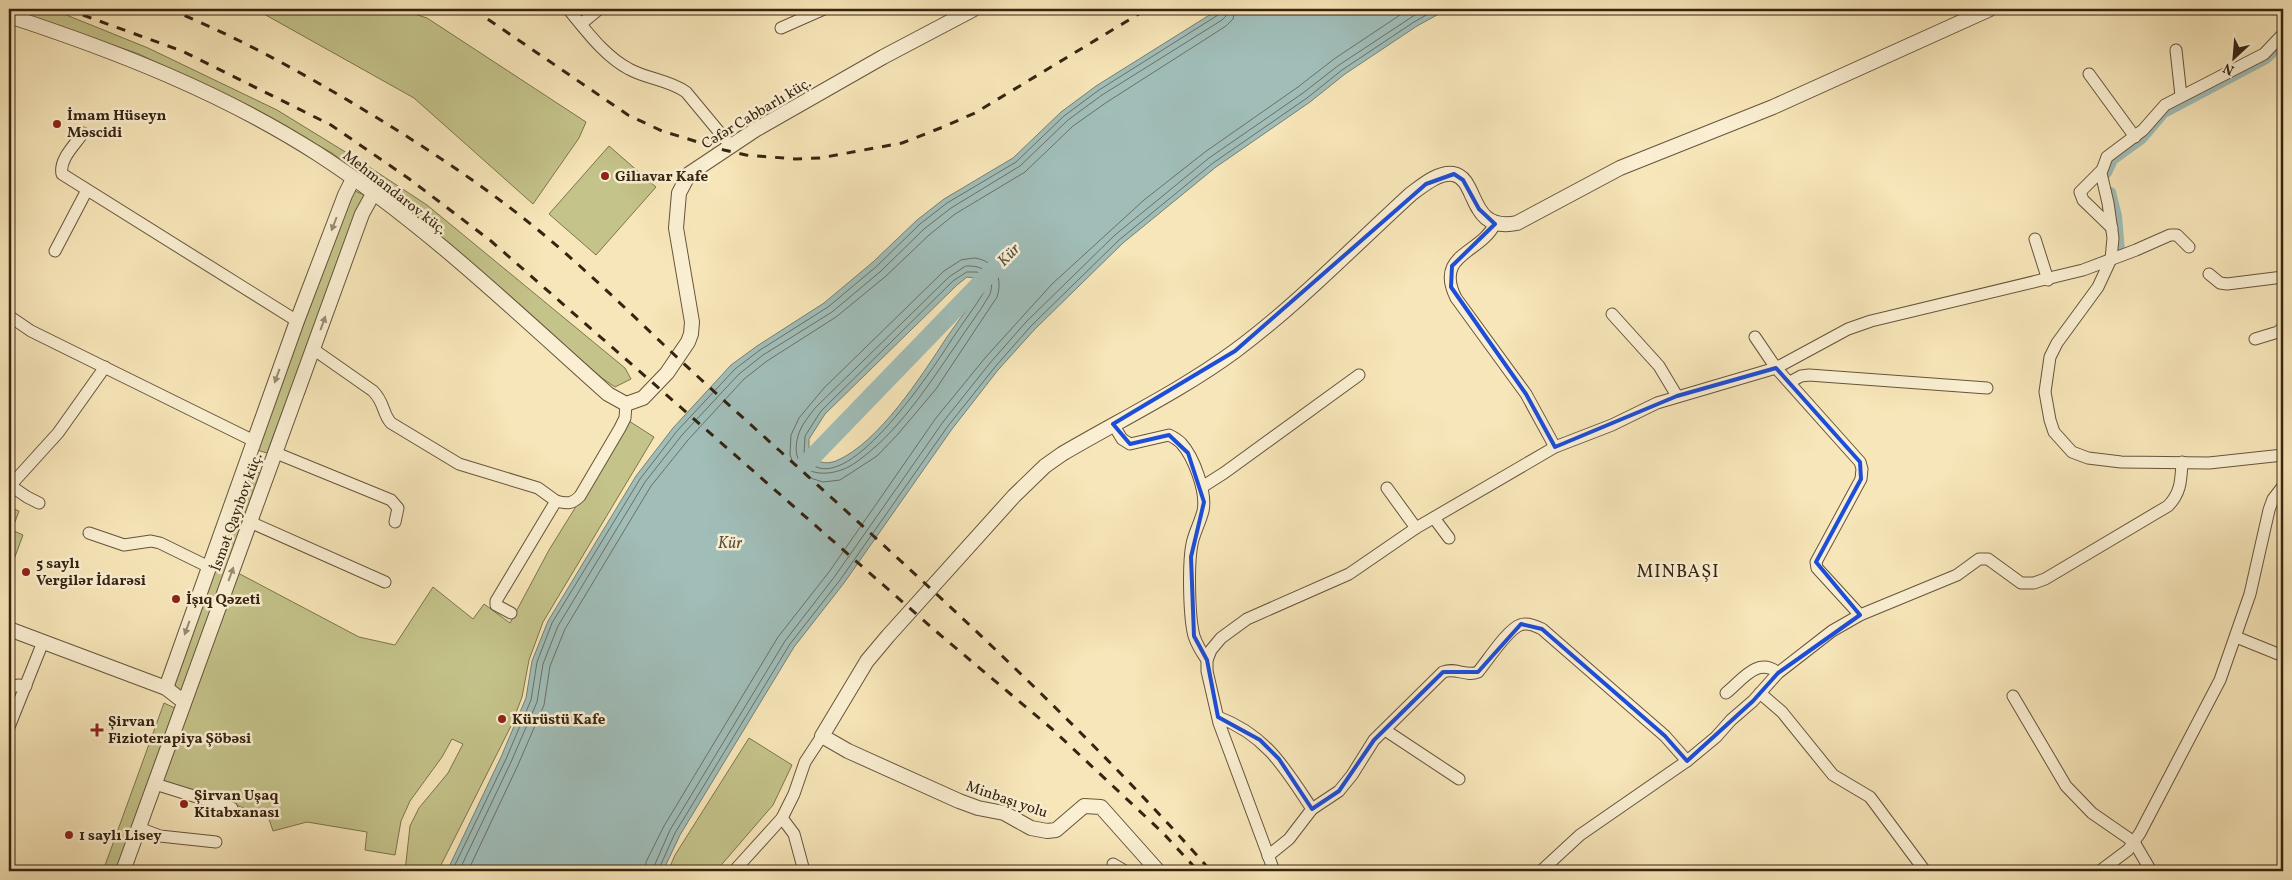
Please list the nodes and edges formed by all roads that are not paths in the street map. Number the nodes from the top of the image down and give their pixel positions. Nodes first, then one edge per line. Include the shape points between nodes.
1 (568, 9) edge
2 (599, 9) edge
3 (824, 9) edge
4 (974, 9) edge
5 (1990, 9) edge
6 (9, 16) edge
7 (581, 24) junction
8 (782, 28) dead end
9 (2283, 34) edge
10 (2176, 50) dead end
11 (2089, 74) dead end
12 (2181, 96) junction
13 (83, 133) dead end
14 (2134, 137) junction
15 (730, 146) junction
16 (2101, 171) junction
17 (353, 179) junction
18 (86, 190) junction
19 (373, 194) junction
20 (1495, 224) junction
21 (2112, 228) junction
22 (2035, 239) dead end
23 (2188, 247) dead end
24 (55, 250) dead end
25 (2110, 260) junction
26 (2209, 274) dead end
27 (2283, 277) edge
28 (2048, 280) junction
29 (1612, 314) dead end
30 (9, 316) edge
31 (297, 321) junction
32 (2283, 327) edge
33 (1755, 337) dead end
34 (2255, 340) dead end
35 (313, 349) junction
36 (105, 368) junction
37 (1776, 368) junction
38 (1359, 375) dead end
39 (1790, 382) junction
40 (1987, 388) dead end
41 (1677, 396) junction
42 (626, 404) junction
43 (1113, 424) junction
44 (1555, 446) junction
45 (252, 448) junction
46 (2283, 456) edge
47 (274, 458) junction
48 (2182, 462) junction
49 (10, 486) edge
50 (2283, 486) edge
51 (1202, 487) junction
52 (1387, 488) dead end
53 (556, 501) junction
54 (39, 502) dead end
55 (1434, 518) junction
56 (250, 522) junction
57 (395, 522) dead end
58 (1416, 528) junction
59 (89, 533) dead end
60 (1450, 538) dead end
61 (209, 567) junction
62 (385, 582) dead end
63 (511, 613) dead end
64 (1860, 615) junction
65 (9, 629) edge
66 (2236, 637) junction
67 (43, 642) junction
68 (2283, 656) edge
69 (1207, 660) junction
70 (1778, 673) junction
71 (26, 686) junction
72 (166, 688) junction
73 (9, 689) edge
74 (1726, 693) dead end
75 (1760, 693) junction
76 (2013, 696) dead end
77 (184, 702) junction
78 (1218, 717) junction
79 (9, 728) edge
80 (1384, 730) junction
81 (822, 736) junction
82 (1687, 761) junction
83 (1459, 779) dead end
84 (155, 784) junction
85 (232, 808) dead end
86 (1312, 809) junction
87 (782, 818) junction
88 (139, 828) junction
89 (216, 842) dead end
90 (2134, 842) junction
91 (1268, 856) junction
92 (1113, 864) dead end
93 (123, 871) edge
94 (734, 871) edge
95 (804, 871) edge
96 (1125, 871) edge
97 (1158, 871) edge
98 (1274, 871) edge
99 (1540, 871) edge
100 (1924, 871) edge
101 (2100, 871) edge
102 (2151, 871) edge

1 - 7 street
2 - 7 street
3 - 8 street
4 - 15 street, Cəfər Cabbarlı küç. via 882,57
5 - 20 street via 1773,107 1620,168 1517,223
6 - 17 street, Mehmandarov küç. via 107,50 187,84 274,128
7 - 15 street via 619,64 686,92
9 - 12 street via 2264,54
10 - 12 street
11 - 14 street
12 - 14 street via 2160,109
13 - 18 street via 61,168 62,174
14 - 16 street via 2107,157
15 - 42 street, Cəfər Cabbarlı küç. via 689,174 679,193 676,228 692,322 688,342 667,373 643,398
16 - 21 street
16 - 21 street via 2080,192 2083,200
17 - 19 street, Mehmandarov küç.
17 -> 31 street, İsmət Qayıbov küç.
18 - 24 street
18 - 31 street
35 -> 19 street, İsmət Qayıbov küç. via 362,214
19 - 42 street, Mehmandarov küç. via 500,297 608,394
20 - 43 street via 1485,218 1462,180 1454,174 1443,175 1411,194 1235,351
20 - 44 street via 1486,237 1459,256 1452,266 1450,287 1526,394
21 - 25 street
22 - 28 street
23 - 25 street via 2177,235 2170,235
25 - 28 street
25 - 48 street via 2098,287 2050,357 2045,392 2054,432 2072,452 2088,458 2121,462
26 - 27 street via 2220,283 2227,284
28 - 37 street via 1871,321 1848,329
29 - 41 street via 1659,366
30 - 36 street via 31,331
31 -> 45 street, İsmət Qayıbov küç.
32 - 34 street
33 - 37 street
35 - 47 street, İsmət Qayıbov küç.
35 - 53 street via 373,390 381,399 391,424 459,464 538,488
36 - 45 street
36 - 49 street via 78,408
37 - 39 street
37 - 41 street
38 - 51 street
39 - 40 street via 1808,375
39 - 64 street via 1860,462 1861,479 1816,562 1817,568
41 - 44 street
42 - 53 street via 625,418 580,496 573,503
43 - 51 street via 1122,439 1130,444 1169,434 1181,442
43 - 81 street via 1045,466 1014,496 867,661
44 - 55 street
45 - 47 street
45 - 61 street, İsmət Qayıbov küç.
46 - 48 street
47 - 56 street, İsmət Qayıbov küç.
47 - 57 street via 391,500 398,508
48 - 64 street via 2177,497 2168,506 2045,580 2021,583 1988,559 1979,559 1957,575
49 - 54 street
50 - 66 street via 2268,510 2250,594
51 - 69 street via 1203,510 1191,557 1192,618 1194,636
52 - 58 street
53 - 63 street via 496,601 496,605
55 - 58 street
55 - 60 street
56 - 62 street
77 -> 56 street, İsmət Qayıbov küç.
58 - 69 street via 1336,582 1247,618 1222,638
59 - 61 street via 124,545 160,543
61 -> 72 street, İsmət Qayıbov küç.
64 - 70 street via 1832,631
65 - 67 street
66 - 68 street
66 - 90 street via 2220,680 2147,823
67 - 71 street
67 - 72 street
69 - 78 street via 1210,690
70 - 74 street via 1771,667 1756,668
70 - 75 street
71 - 73 street
71 - 79 street
72 - 77 street
75 - 82 street
75 - 100 street via 1782,712 1833,775 1870,797
76 - 90 street via 2075,798
77 - 84 street, İsmət Qayıbov küç.
78 - 86 street via 1236,724 1260,740 1279,759
78 - 91 street
80 - 82 street via 1444,672 1450,669 1472,675 1478,672 1513,629 1521,624 1533,624 1665,736
80 - 83 street
80 - 86 street via 1339,791
81 - 87 street via 806,762
81 - 97 street, Minbaşı yolu via 842,749 916,782 969,804 1004,813 1031,828 1056,830 1084,806 1101,808
82 - 99 street via 1580,835
84 - 85 street
84 - 88 street, İsmət Qayıbov küç.
86 - 91 street via 1289,839
87 - 94 street
87 - 95 street via 794,834
88 - 89 street via 165,836
88 - 93 street, İsmət Qayıbov küç.
90 - 101 street
90 - 102 street
91 - 98 street
92 - 96 street

